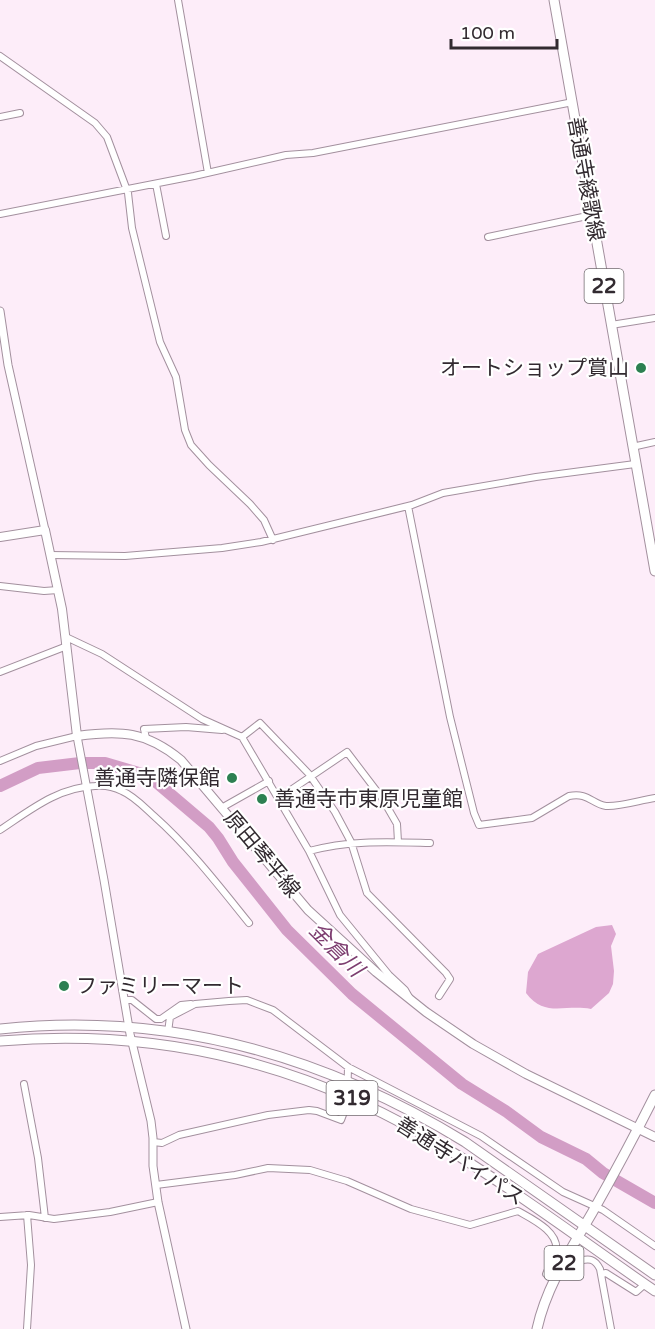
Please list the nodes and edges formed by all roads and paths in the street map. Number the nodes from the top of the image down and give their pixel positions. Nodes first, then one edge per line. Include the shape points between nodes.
1 (178, 0) edge
2 (554, 0) edge
3 (0, 56) edge
4 (573, 102) junction
5 (20, 113) dead end
6 (0, 117) edge
7 (208, 173) junction
8 (156, 184) junction
9 (126, 189) junction
10 (0, 214) edge
11 (592, 215) junction
12 (166, 236) dead end
13 (488, 237) dead end
14 (0, 311) edge
15 (655, 318) edge
16 (611, 325) junction
17 (3, 349) edge
18 (655, 442) edge
19 (632, 447) junction
20 (635, 464) junction
21 (408, 506) junction
22 (45, 530) junction
23 (0, 537) edge
24 (273, 540) junction
25 (50, 555) junction
26 (655, 571) edge
27 (0, 586) edge
28 (58, 590) junction
29 (67, 642) junction
30 (0, 672) edge
31 (225, 730) junction
32 (242, 737) junction
33 (146, 738) junction
34 (78, 739) junction
35 (0, 761) edge
36 (311, 777) junction
37 (269, 781) junction
38 (86, 786) junction
39 (279, 798) junction
40 (655, 798) edge
41 (222, 807) junction
42 (0, 830) edge
43 (351, 842) junction
44 (398, 842) junction
45 (430, 843) dead end
46 (309, 851) junction
47 (249, 923) dead end
48 (440, 996) dead end
49 (409, 998) junction
50 (125, 1000) junction
51 (195, 1004) junction
52 (129, 1028) junction
53 (0, 1029) edge
54 (168, 1032) junction
55 (0, 1041) edge
56 (132, 1041) junction
57 (348, 1067) junction
58 (348, 1081) junction
59 (24, 1084) dead end
60 (655, 1095) edge
61 (347, 1096) junction
62 (637, 1128) junction
63 (655, 1137) edge
64 (153, 1142) junction
65 (156, 1185) junction
66 (158, 1202) junction
67 (597, 1204) junction
68 (27, 1215) junction
69 (0, 1217) edge
70 (45, 1218) junction
71 (585, 1225) junction
72 (576, 1237) junction
73 (655, 1246) edge
74 (565, 1260) junction
75 (601, 1274) junction
76 (655, 1275) edge
77 (555, 1279) junction
78 (645, 1284) junction
79 (655, 1291) edge
80 (27, 1329) edge
81 (186, 1329) edge
82 (537, 1329) edge
83 (611, 1329) edge

1 - 7 street
2 - 4 main road, 善通寺綾歌線 / 22
3 - 9 street via 95,123 107,137
4 - 7 street
4 - 11 main road, 善通寺綾歌線 / 22
5 - 6 street
7 - 8 street
8 - 9 street
8 - 12 street
9 - 10 street
9 - 24 street via 160,342 176,377 191,445 264,520
11 - 13 street
11 - 16 main road, 善通寺綾歌線 / 22
14 - 17 street
15 - 16 street
16 - 19 main road, 善通寺綾歌線 / 22
17 - 22 street
18 - 19 street
19 - 20 main road, 善通寺綾歌線 / 22
20 - 21 street via 475,487
20 - 26 main road, 善通寺綾歌線 / 22
21 - 24 street
21 - 40 street via 450,717 479,825 532,818 575,795 604,806
22 - 23 main road
22 - 25 main road
24 - 25 street via 125,556
25 - 28 main road
27 - 28 street
28 - 29 main road
29 - 30 street
29 - 31 street via 102,654
29 - 34 main road
31 - 32 street
31 - 33 street via 144,729
32 - 36 street via 260,723
32 - 37 street
33 - 34 main road, 原田琴平線 via 121,732
33 - 41 main road, 原田琴平線 via 181,760
34 - 35 street via 36,746
34 - 38 street
36 - 39 street
36 - 43 street
36 - 44 street via 347,752 397,824
37 - 39 street
37 - 41 street
38 - 42 street via 56,795
38 - 47 street via 107,786 139,802 209,873
38 - 50 street
39 - 46 street
41 - 49 main road, 原田琴平線 via 308,910
43 - 44 street
43 - 46 street
43 - 48 street via 368,893 450,979
44 - 45 street
46 - 49 street via 340,915
49 - 62 main road, 原田琴平線 via 472,1044
50 - 51 street via 132,1000 156,1019 181,1005
50 - 52 street
51 - 54 street via 171,1017
51 - 57 street via 247,1000 261,1004
52 - 53 main road, 善通寺バイパス / 319 via 74,1025
52 - 54 main road, 善通寺バイパス / 319
52 - 56 street
54 - 58 main road, 善通寺バイパス / 319 via 247,1047
55 - 56 main road, 善通寺バイパス / 319
56 - 61 main road, 善通寺バイパス / 319 via 239,1059
56 - 64 street
57 - 58 street
57 - 67 street via 481,1136 563,1192
58 - 61 street
58 - 71 main road, 善通寺バイパス / 319 via 438,1126
59 - 70 street
60 - 62 main road, 22
61 - 64 street via 340,1120 309,1110 268,1115 179,1135 162,1143
61 - 72 main road, 善通寺バイパス / 319 via 456,1154
62 - 63 main road, 原田琴平線
62 - 67 main road, 22
64 - 65 street
65 - 66 street
65 - 77 street via 267,1167 310,1170 347,1180 411,1209 470,1225 518,1212 554,1238 556,1250 546,1274
66 - 70 street via 110,1212
66 - 81 street
67 - 71 main road, 22
67 - 73 street
68 - 69 street
68 - 70 street
68 - 80 street via 31,1266
71 - 72 main road, 22
71 - 76 main road, 善通寺バイパス / 319
72 - 74 main road, 22
72 - 78 main road, 善通寺バイパス / 319
74 - 75 street via 591,1259
74 - 77 main road, 22
75 - 78 street via 606,1273 636,1292
75 - 83 street
77 - 82 main road, 22
78 - 79 main road, 善通寺バイパス / 319

